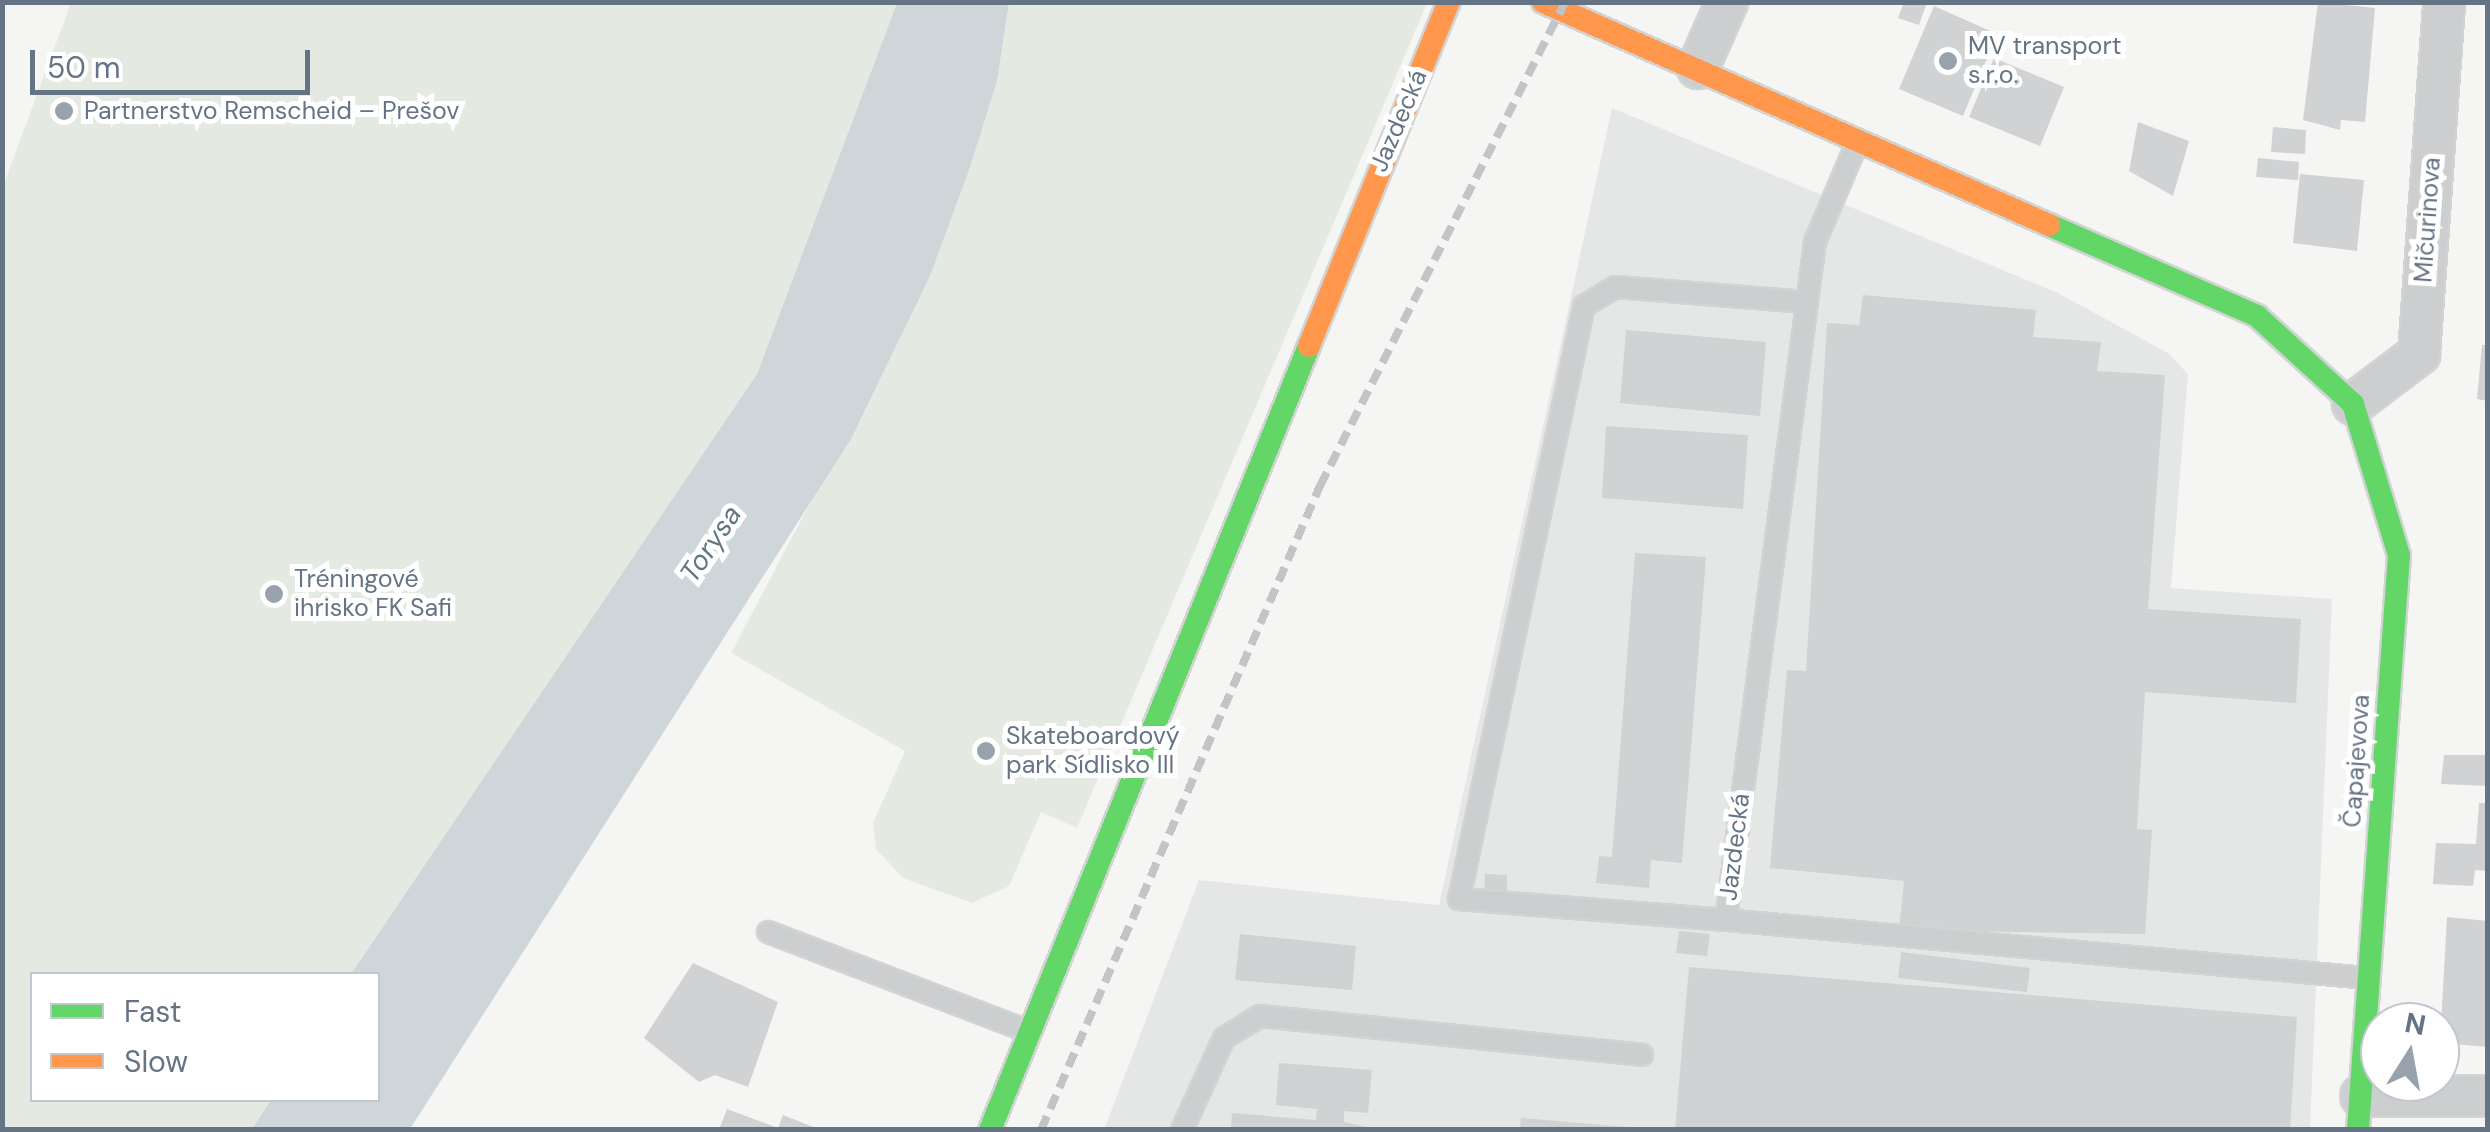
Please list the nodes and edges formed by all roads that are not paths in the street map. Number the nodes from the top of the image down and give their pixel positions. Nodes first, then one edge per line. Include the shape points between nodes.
1 (1450, 2) edge
2 (1544, 2) edge
3 (1727, 2) edge
4 (2444, 2) edge
5 (1698, 68) junction
6 (1857, 142) junction
7 (1806, 302) junction
8 (2353, 404) junction
9 (1726, 920) junction
10 (768, 932) dead end
11 (2369, 978) junction
12 (1028, 1032) junction
13 (1642, 1055) dead end
14 (2488, 1096) edge
15 (2359, 1113) edge
16 (990, 1130) edge
17 (1182, 1130) edge

1 - 12 street, Jazdecká
2 - 5 street
3 - 5 street
4 - 8 street, Mičurinova via 2418,354
5 - 6 street
6 - 7 lane, Jazdecká via 1815,242
6 - 8 street via 2257,316
7 - 9 lane, Jazdecká
7 - 9 lane via 1616,286 1584,306 1460,899
8 - 11 street, Čapajevova via 2399,555
9 - 11 lane, Jazdecká
10 - 12 lane
11 - 15 street, Čapajevova
12 - 16 street, Jazdecká
13 - 17 lane via 1260,1016 1224,1038
14 - 15 street

